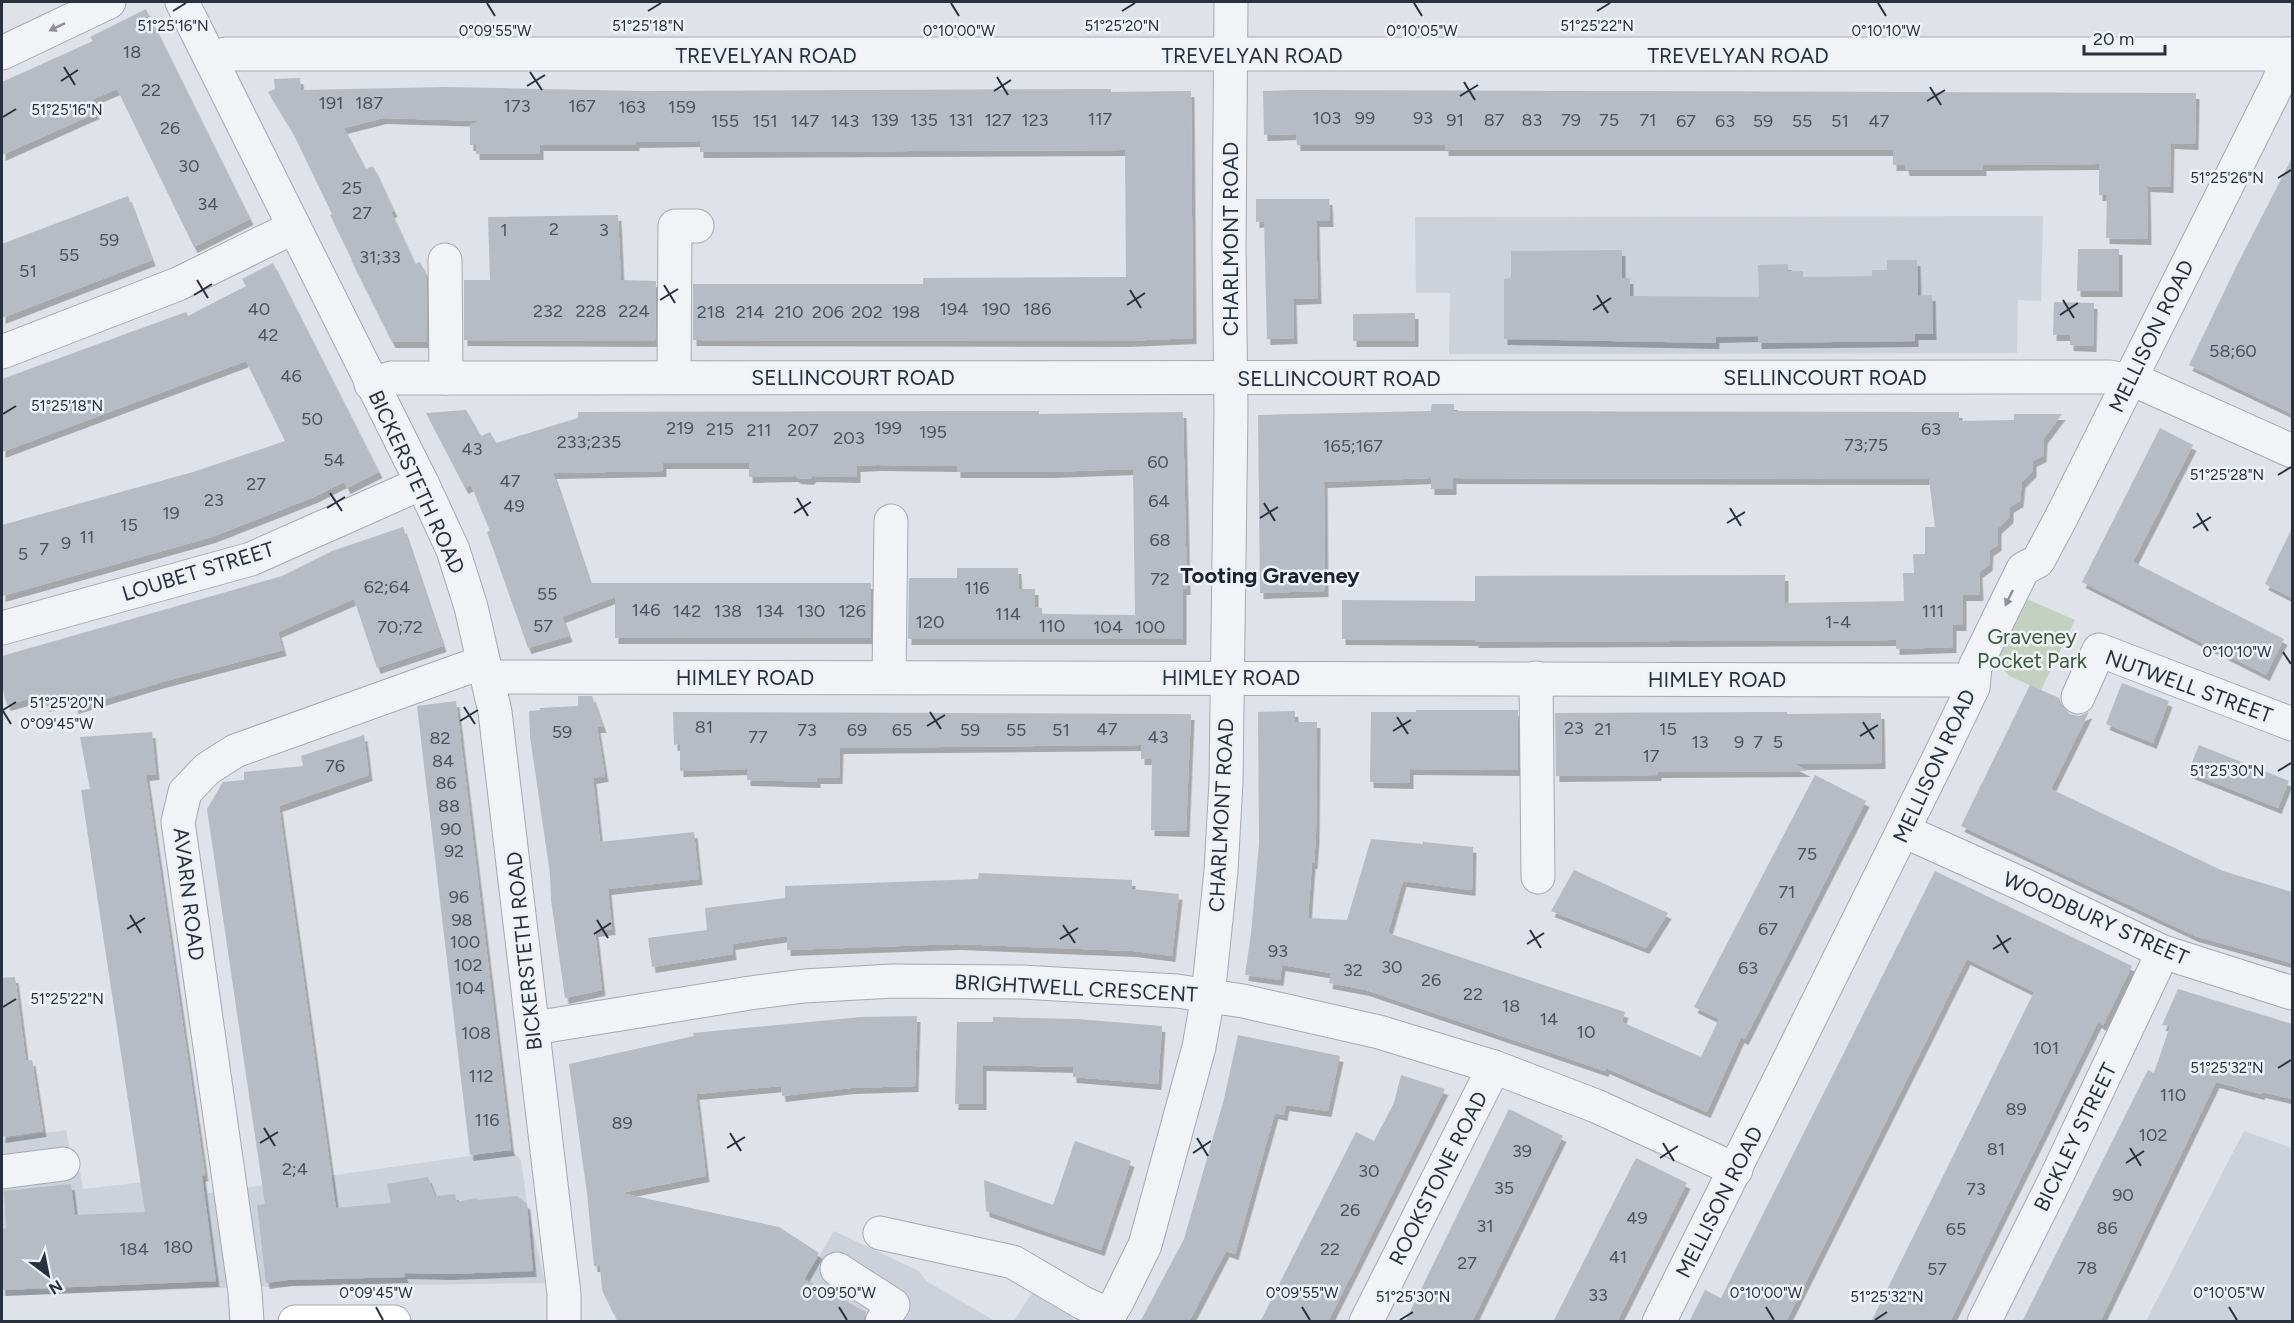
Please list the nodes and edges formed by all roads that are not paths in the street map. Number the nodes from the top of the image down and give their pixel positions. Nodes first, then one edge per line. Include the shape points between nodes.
1 (110, 2) edge
2 (182, 2) edge
3 (1231, 2) edge
4 (2, 53) edge
5 (2291, 54) edge
6 (1231, 55) junction
7 (212, 60) junction
8 (697, 226) dead end
9 (294, 227) junction
10 (445, 260) dead end
11 (2, 352) edge
12 (674, 377) junction
13 (1230, 377) junction
14 (446, 378) junction
15 (2130, 380) junction
16 (371, 384) junction
17 (2292, 451) edge
18 (422, 483) junction
19 (891, 521) dead end
20 (2, 628) edge
21 (485, 669) junction
22 (890, 676) junction
23 (1226, 676) junction
24 (1536, 678) junction
25 (1973, 687) junction
26 (2078, 697) dead end
27 (2292, 724) edge
28 (1904, 831) junction
29 (1538, 877) dead end
30 (2163, 952) junction
31 (2292, 993) edge
32 (1208, 996) junction
33 (534, 1028) junction
34 (1494, 1067) junction
35 (63, 1164) dead end
36 (1736, 1170) junction
37 (2, 1172) edge
38 (880, 1233) dead end
39 (837, 1269) dead end
40 (1107, 1318) edge
41 (247, 1322) edge
42 (295, 1322) edge
43 (394, 1322) edge
44 (564, 1322) edge
45 (882, 1322) edge
46 (1366, 1322) edge
47 (1659, 1322) edge
48 (1984, 1322) edge

1 -> 4 street
2 - 7 street, BICKERSTETH ROAD
3 - 6 street, CHARLMONT ROAD
5 - 6 street, TREVELYAN ROAD
5 - 15 street, MELLISON ROAD
6 - 7 street, TREVELYAN ROAD via 225,54
6 - 13 street, CHARLMONT ROAD
7 - 9 street, BICKERSTETH ROAD
8 - 12 street via 675,226
9 - 11 street via 178,284
9 - 16 street, BICKERSTETH ROAD
10 - 14 street
12 - 13 street, SELLINCOURT ROAD
12 - 14 street, SELLINCOURT ROAD
13 - 15 street, SELLINCOURT ROAD via 2110,376
13 - 23 street, CHARLMONT ROAD
14 - 16 street, SELLINCOURT ROAD via 391,378
15 - 17 street, SELLINCOURT ROAD
15 -> 25 street, MELLISON ROAD via 2038,561 2024,569 1975,667
16 - 18 street, BICKERSTETH ROAD
18 - 20 street, LOUBET STREET via 252,559
18 - 21 street, BICKERSTETH ROAD via 453,550
19 - 22 street
21 - 22 street, HIMLEY ROAD
21 - 33 street, BICKERSTETH ROAD via 495,712
21 - 41 street, AVARN ROAD via 235,751 207,769 185,792 178,822
22 - 23 street, HIMLEY ROAD
23 - 24 street, HIMLEY ROAD
23 - 32 street, CHARLMONT ROAD via 1221,871
24 - 25 street, HIMLEY ROAD via 1957,680
24 - 29 street
25 - 28 street, MELLISON ROAD
26 - 27 street, NUTWELL STREET via 2099,650
28 - 30 street, WOODBURY STREET
28 - 36 street, MELLISON ROAD
30 - 31 street, WOODBURY STREET
30 - 48 street, BICKLEY STREET
32 - 33 street, BRIGHTWELL CRESCENT via 1022,982 892,981 750,993
32 - 34 street, BRIGHTWELL CRESCENT via 1379,1032
32 - 40 street, CHARLMONT ROAD via 1196,1058 1145,1245
33 - 44 street, BICKERSTETH ROAD
34 - 36 street, BRIGHTWELL CRESCENT via 1596,1106
34 - 46 street, ROOKSTONE ROAD
35 - 37 street
36 - 47 street, MELLISON ROAD
38 - 40 street via 1013,1262
39 - 45 street via 893,1305
42 - 43 main road

